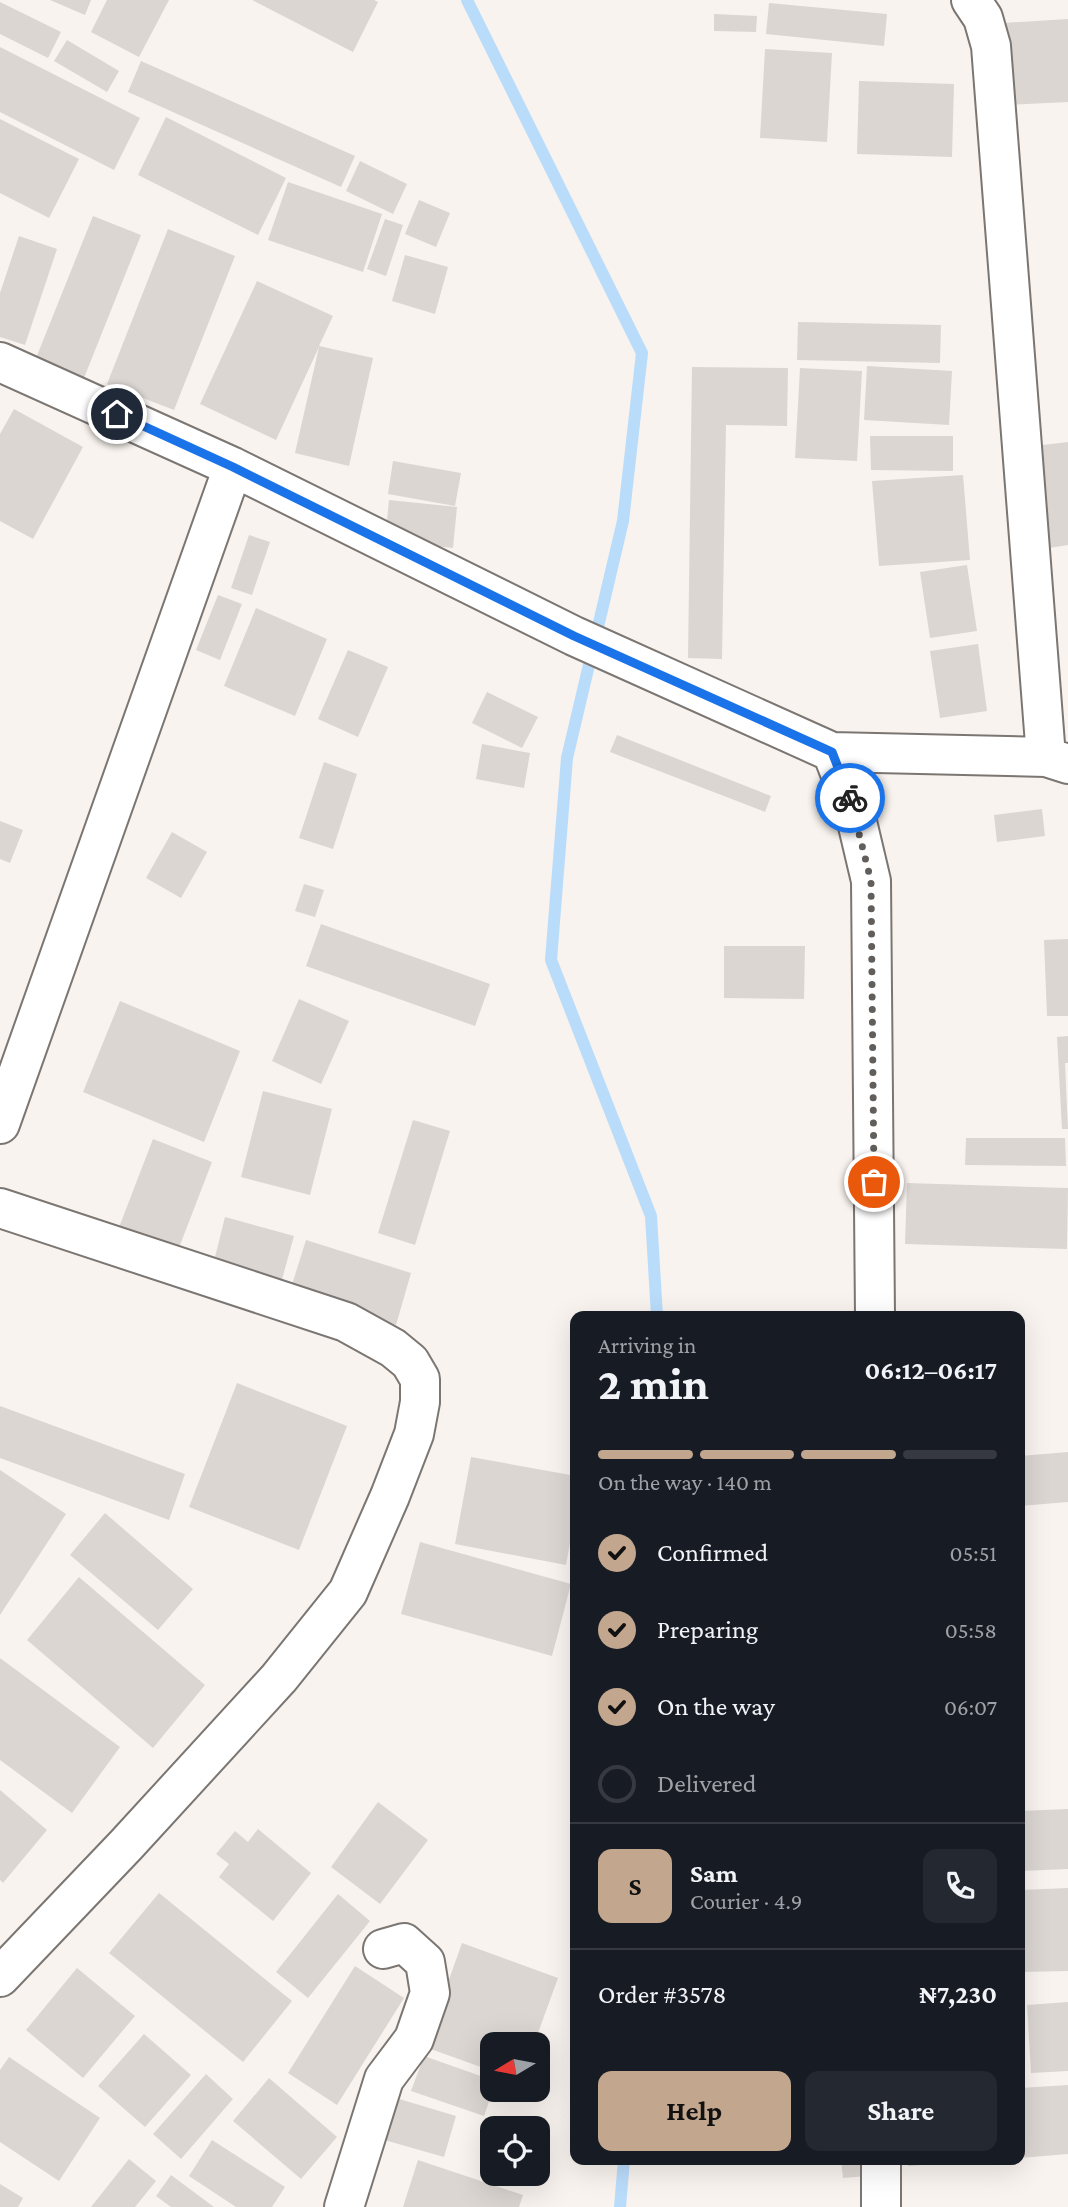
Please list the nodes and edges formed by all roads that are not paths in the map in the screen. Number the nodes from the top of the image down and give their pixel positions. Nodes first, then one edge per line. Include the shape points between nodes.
1 (971, 0) edge
2 (0, 362) edge
3 (233, 467) junction
4 (832, 752) junction
5 (1057, 760) edge
6 (0, 1124) edge
7 (0, 1208) edge
8 (876, 1311) edge
9 (383, 1949) dead end
10 (0, 1978) edge
11 (881, 2165) edge
12 (344, 2207) edge
13 (881, 2207) edge

1 - 5 street via 983,18 991,46
2 - 3 street
3 - 4 street via 574,636
3 - 6 street
4 - 5 street
4 - 8 street via 854,809 871,881
7 - 10 street via 346,1322 410,1362 420,1380 420,1402 414,1434 348,1592 279,1678
9 - 12 street via 404,1943 425,1962 430,1993 414,2039 384,2079
11 - 13 street

